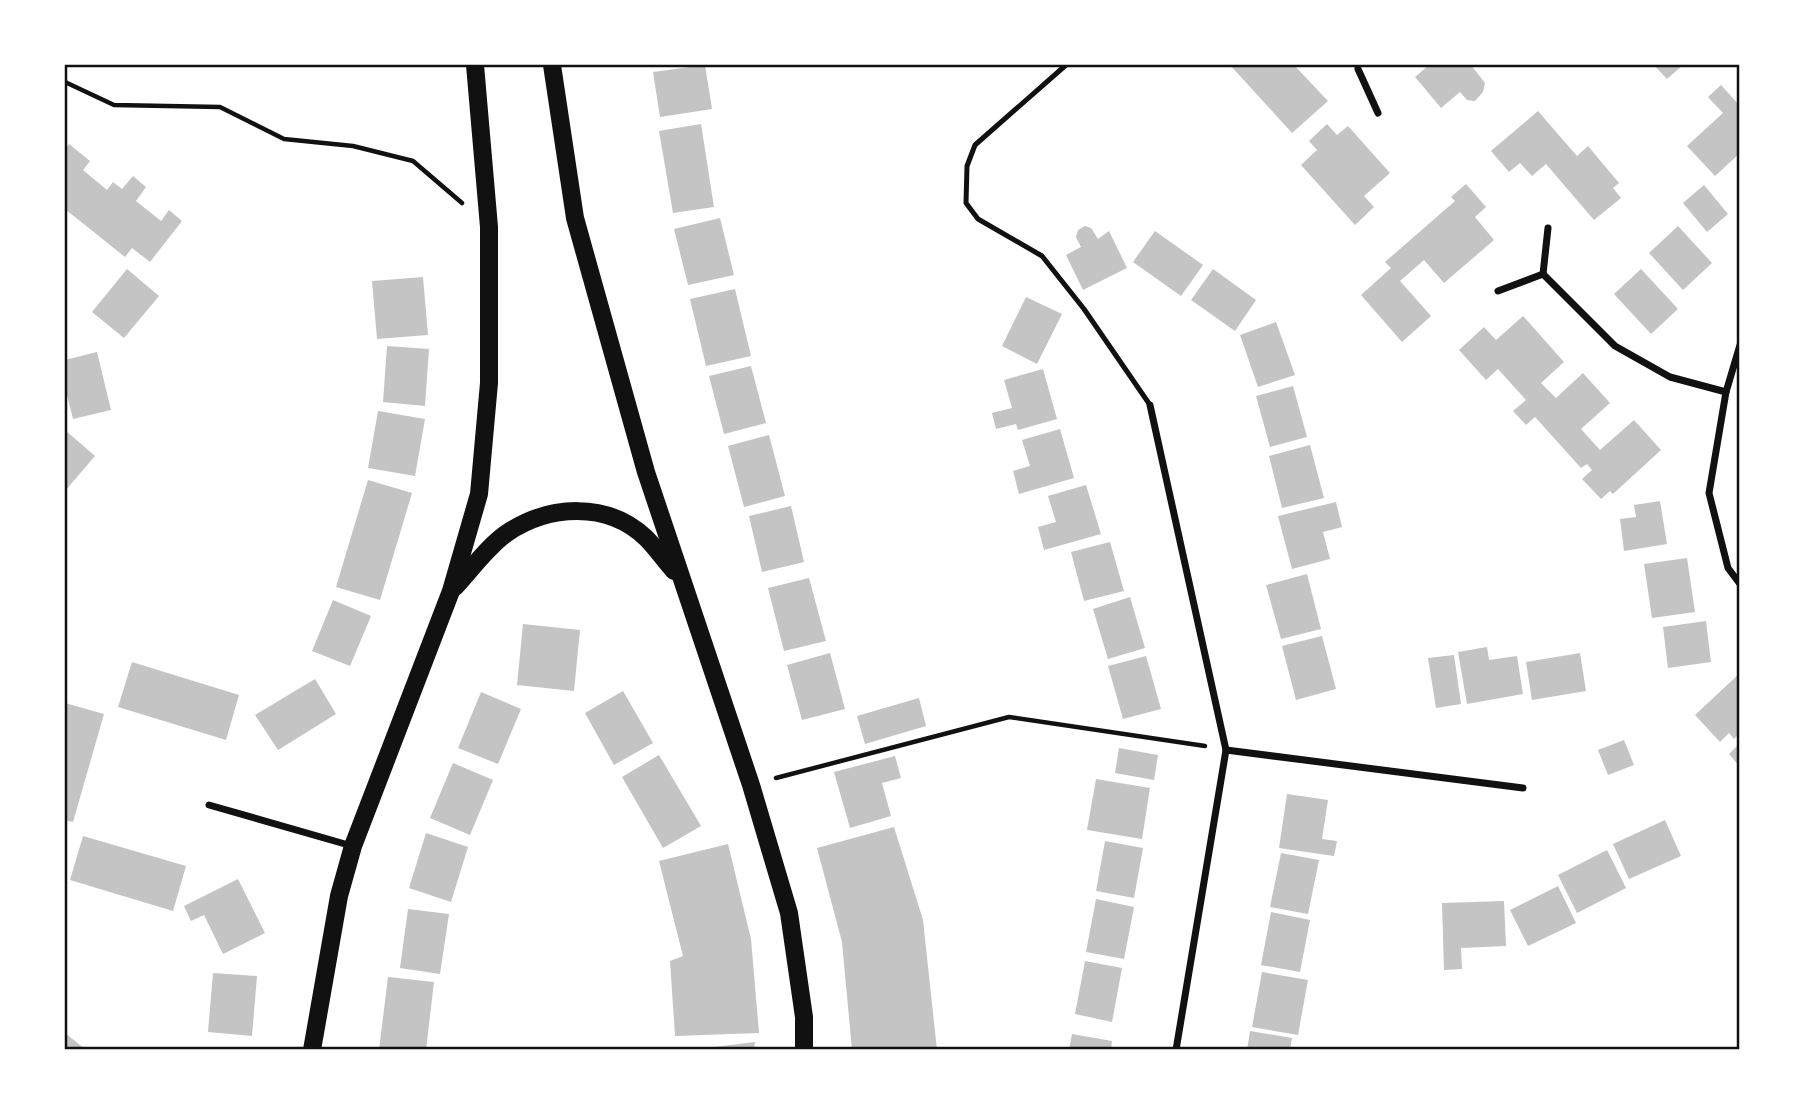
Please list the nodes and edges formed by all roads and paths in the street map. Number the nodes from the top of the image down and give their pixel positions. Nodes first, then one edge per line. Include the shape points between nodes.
1 (475, 65) edge
2 (552, 65) edge
3 (1066, 65) edge
4 (1358, 66) edge
5 (65, 82) edge
6 (1378, 113) dead end
7 (489, 227) junction
8 (1548, 228) dead end
9 (1543, 274) junction
10 (1498, 291) dead end
11 (1740, 345) edge
12 (1727, 392) junction
13 (1150, 405) joint
14 (680, 579) junction
15 (1740, 584) edge
16 (451, 591) junction
17 (1226, 750) junction
18 (751, 785) junction
19 (1523, 788) dead end
20 (209, 805) dead end
21 (353, 846) junction
22 (312, 1050) edge
23 (804, 1050) edge
24 (1176, 1050) edge

1 - 7 main road
2 - 14 main road via 575,218
3 - 13 lane via 975,145 967,166 966,203 978,219 1042,256
4 - 6 street
5 - 7 path via 114,105 220,107 284,139 353,146 414,161
7 - 16 main road via 489,383 479,494
8 - 9 street
9 - 10 street
9 - 12 street via 1615,346 1670,377
11 - 12 street
12 - 15 street via 1709,494 1728,568
13 - 17 street
14 - 16 main road via 645,537 617,519 583,510 543,514 505,534
14 - 18 main road
16 - 21 main road
17 - 18 path via 1009,717
17 - 19 street
17 - 24 street
18 - 23 main road via 789,913 804,1017
20 - 21 street
21 - 22 main road via 339,896

